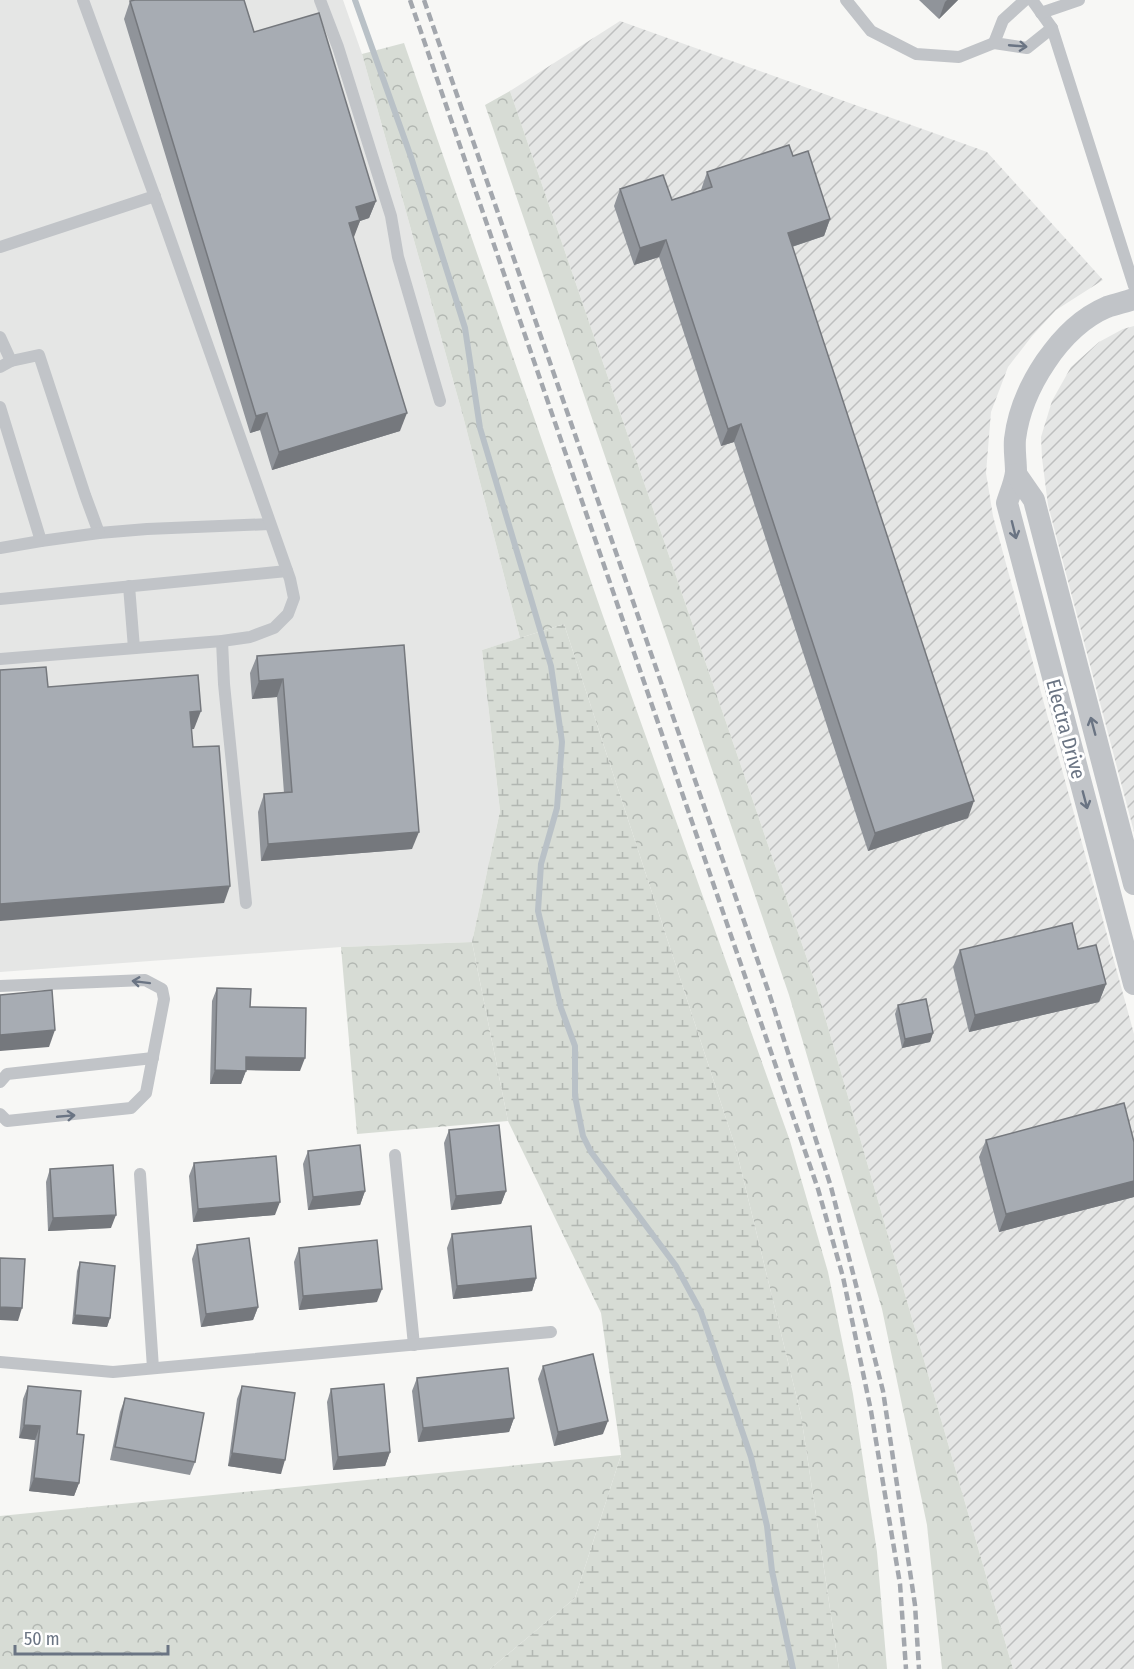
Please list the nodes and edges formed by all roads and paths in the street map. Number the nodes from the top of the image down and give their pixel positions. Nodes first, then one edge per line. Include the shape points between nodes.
1 (83, 0) edge
2 (320, 0) edge
3 (846, 0) edge
4 (1025, 0) edge
5 (1032, 0) edge
6 (1079, 0) edge
7 (1041, 13) junction
8 (1052, 28) junction
9 (994, 43) junction
10 (155, 196) junction
11 (0, 247) edge
12 (1134, 286) edge
13 (1134, 299) edge
14 (0, 337) edge
15 (5, 364) edge
16 (440, 401) dead end
17 (0, 407) edge
18 (270, 524) junction
19 (99, 533) junction
20 (41, 541) junction
21 (0, 548) edge
22 (286, 571) junction
23 (129, 586) junction
24 (0, 599) edge
25 (222, 641) junction
26 (134, 648) junction
27 (0, 659) edge
28 (1111, 849) junction
29 (1134, 884) edge
30 (246, 903) dead end
31 (1134, 984) edge
32 (0, 986) edge
33 (153, 1058) junction
34 (3, 1078) edge
35 (4, 1117) edge
36 (395, 1155) dead end
37 (140, 1174) dead end
38 (550, 1332) dead end
39 (414, 1345) junction
40 (0, 1362) edge
41 (153, 1368) junction

1 - 10 lane
2 - 16 lane via 391,216 398,257
3 - 9 lane via 872,31 916,54 959,57
4 - 9 lane via 1003,20
5 - 7 lane
6 - 7 lane
7 - 8 lane
9 -> 8 lane via 1027,48
8 - 12 lane
10 - 11 lane
10 - 18 lane
13 - 28 street, Electra Drive via 1088,318 1056,348 1041,369 1021,412 1016,474 1007,503
14 - 15 lane
15 - 19 lane via 39,355
17 - 20 lane
18 - 19 lane
18 - 22 lane
19 - 20 lane
20 - 21 lane
22 - 23 lane
22 - 25 lane via 294,598 288,614 274,628
23 - 24 lane
23 - 26 lane
25 - 26 lane
25 - 30 lane
26 - 27 lane
28 - 29 street, Electra Drive
28 - 31 street, Electra Drive
33 -> 32 lane via 164,999 162,989 145,980
33 - 34 lane
35 -> 33 lane via 131,1108 146,1093
36 - 39 lane
37 - 41 lane
38 - 39 lane
39 - 41 lane
40 - 41 lane via 113,1372

